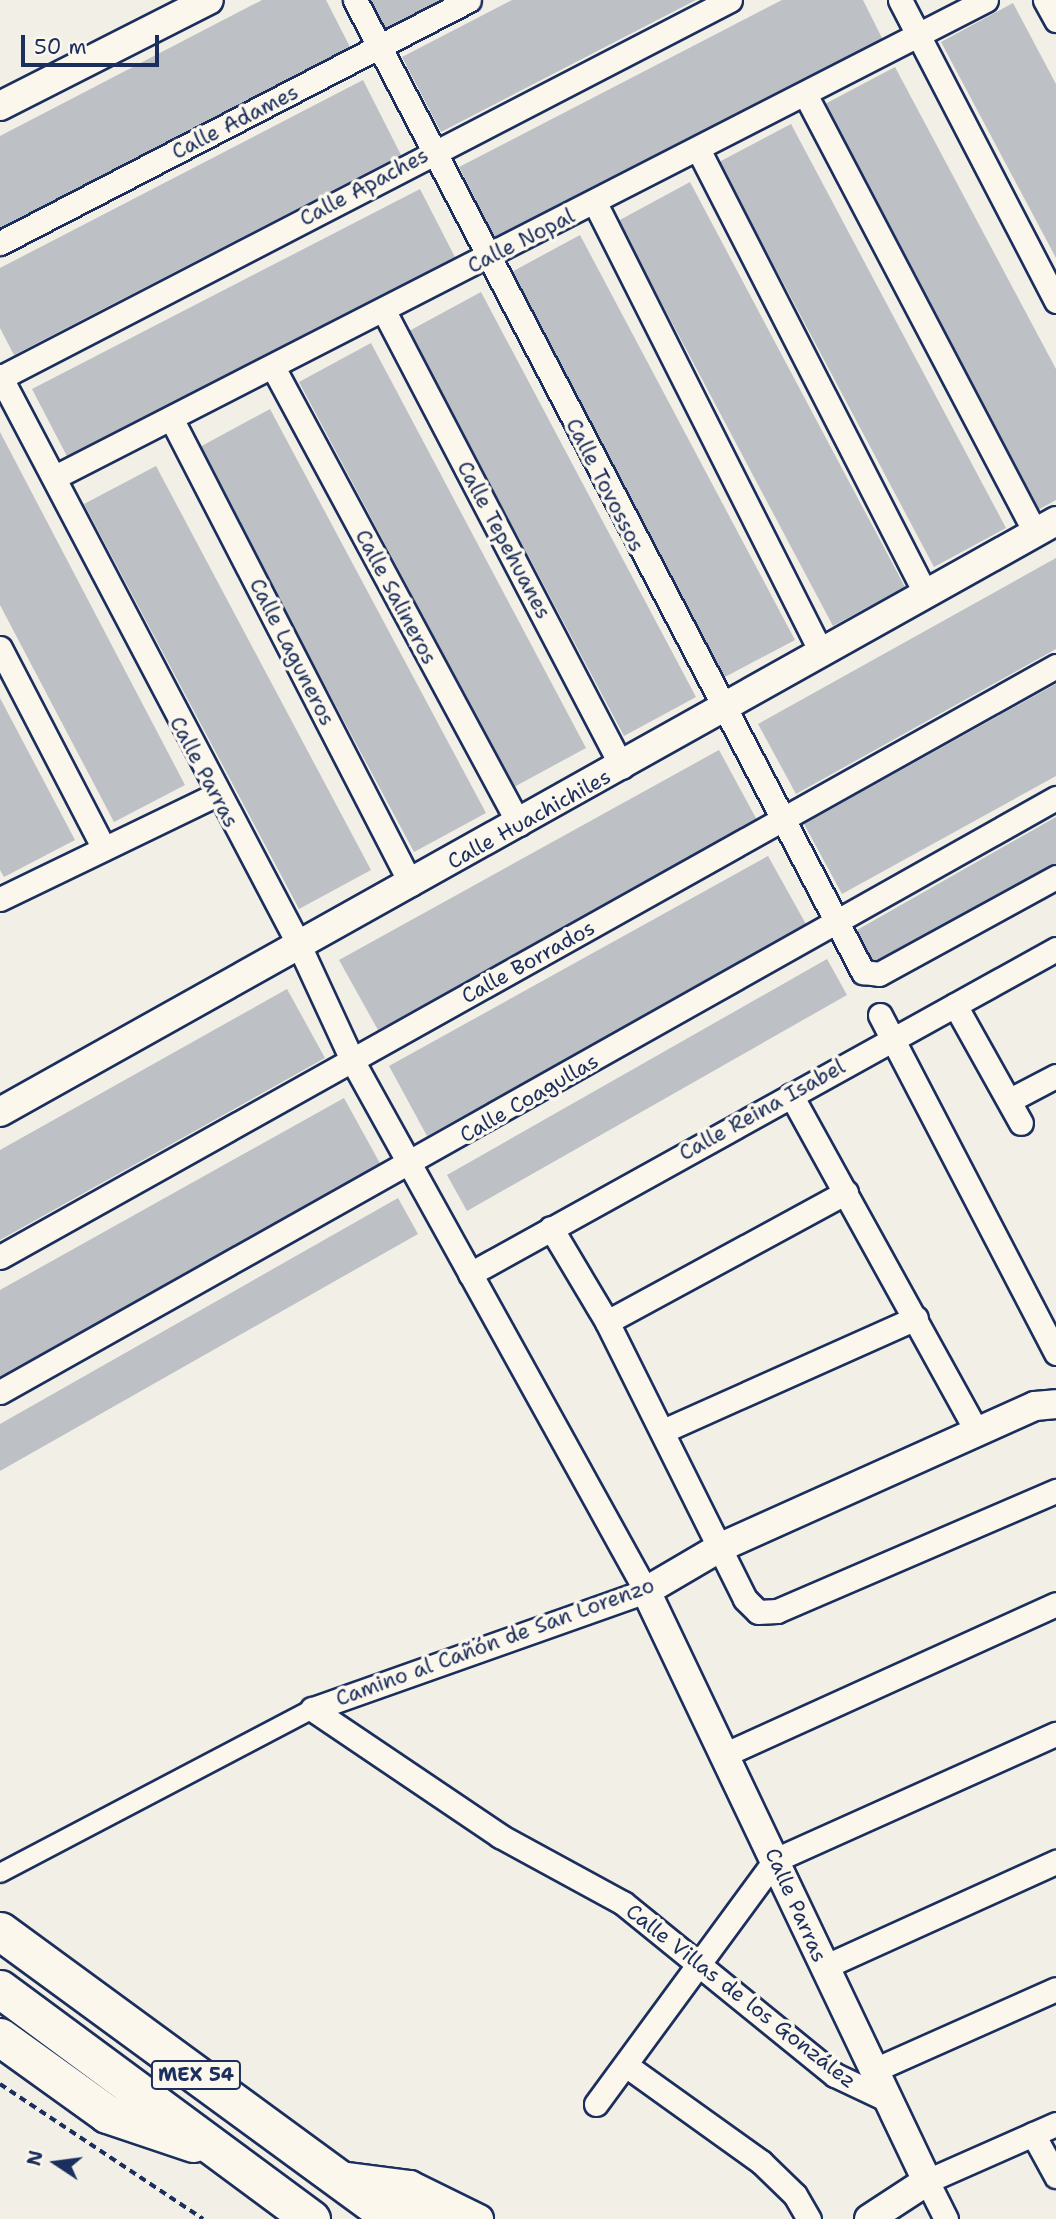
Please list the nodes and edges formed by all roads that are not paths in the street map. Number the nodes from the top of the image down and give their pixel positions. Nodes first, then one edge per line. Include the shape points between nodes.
1 (209, 0) edge
2 (355, 0) edge
3 (469, 0) edge
4 (730, 0) edge
5 (900, 0) edge
6 (986, 0) edge
7 (1045, 0) edge
8 (1056, 20) edge
9 (919, 33) junction
10 (377, 48) junction
11 (804, 93) junction
12 (0, 106) edge
13 (432, 151) junction
14 (699, 151) junction
15 (595, 203) junction
16 (0, 243) edge
17 (487, 257) junction
18 (1056, 301) edge
19 (385, 313) junction
20 (274, 369) junction
21 (0, 377) edge
22 (172, 419) junction
23 (55, 477) junction
24 (1046, 527) edge
25 (925, 593) junction
26 (0, 648) edge
27 (821, 652) junction
28 (1056, 666) edge
29 (721, 709) junction
30 (622, 767) junction
31 (215, 795) junction
32 (1056, 799) edge
33 (779, 822) junction
34 (519, 824) junction
35 (102, 845) junction
36 (1056, 877) edge
37 (411, 884) junction
38 (0, 899) edge
39 (834, 923) junction
40 (298, 943) junction
41 (1056, 949) edge
42 (955, 1005) junction
43 (880, 1015) dead end
44 (892, 1037) junction
45 (352, 1060) junction
46 (1056, 1076) edge
47 (792, 1095) junction
48 (1010, 1100) junction
49 (0, 1112) edge
50 (1021, 1123) dead end
51 (410, 1166) junction
52 (846, 1192) junction
53 (551, 1228) junction
54 (0, 1257) edge
55 (470, 1274) junction
56 (916, 1318) junction
57 (607, 1322) junction
58 (1056, 1353) edge
59 (0, 1392) edge
60 (1051, 1400) edge
61 (663, 1431) junction
62 (977, 1432) junction
63 (1056, 1491) edge
64 (721, 1547) junction
65 (646, 1591) junction
66 (1056, 1604) edge
67 (312, 1709) junction
68 (1056, 1734) edge
69 (728, 1753) junction
70 (775, 1860) junction
71 (1056, 1862) edge
72 (0, 1873) edge
73 (0, 1931) edge
74 (824, 1967) junction
75 (699, 1969) junction
76 (0, 1989) edge
77 (1056, 1989) edge
78 (0, 2037) edge
79 (627, 2066) junction
80 (872, 2071) junction
81 (888, 2100) junction
82 (596, 2104) dead end
83 (1056, 2124) edge
84 (1033, 2134) junction
85 (209, 2147) junction
86 (1056, 2176) edge
87 (341, 2182) junction
88 (927, 2182) junction
89 (311, 2219) edge
90 (393, 2219) edge
91 (436, 2219) edge
92 (479, 2219) edge
93 (809, 2219) edge
94 (869, 2219) edge
95 (946, 2219) edge

1 - 12 street
2 - 10 street, Calle Tovossos
3 - 10 street, Calle Adames
4 - 13 street, Calle Apaches
5 - 9 street
6 - 9 street, Calle Nopal
7 - 8 street
9 - 11 street, Calle Nopal
9 - 18 street
10 - 13 street, Calle Tovossos
10 - 16 street, Calle Adames
11 - 14 street, Calle Nopal
11 - 24 street
13 - 17 street, Calle Tovossos
13 - 21 street, Calle Apaches
14 - 15 street, Calle Nopal
14 - 25 street
15 - 17 street, Calle Nopal
15 - 27 street
17 - 19 street, Calle Nopal
17 - 29 street, Calle Tovossos
19 - 20 street, Calle Nopal
19 - 30 street, Calle Tepehuanes
20 - 22 street, Calle Nopal
20 - 34 street, Calle Salineros
21 - 23 street, Calle Parras
22 - 23 street, Calle Nopal
22 - 37 street, Calle Laguneros
23 - 31 street, Calle Parras
24 - 25 street, Calle Huachichiles
25 - 27 street, Calle Huachichiles
26 - 35 street
27 - 29 street, Calle Huachichiles
28 - 33 street, Calle Borrados
29 - 30 street, Calle Huachichiles
29 - 33 street, Calle Tovossos
30 - 34 street, Calle Huachichiles
31 - 35 street
31 - 40 street, Calle Parras
32 - 39 street, Calle Coagullas
33 - 39 street, Calle Tovossos
33 - 45 street, Calle Borrados
34 - 37 street, Calle Huachichiles
35 - 38 street
36 - 39 street, Calle Tovossos via 879,974 869,976 860,967
37 - 40 street, Calle Huachichiles
39 - 51 street, Calle Coagullas
40 - 45 street, Calle Parras
40 - 49 street, Calle Huachichiles
41 - 42 street, Calle Reina Isabel
42 - 44 street, Calle Reina Isabel
42 - 48 street
43 - 44 street
44 - 47 street, Calle Reina Isabel
44 - 58 street
45 - 51 street, Calle Parras
45 - 54 street, Calle Borrados
46 - 48 street
47 - 52 street
47 - 53 street, Calle Reina Isabel
48 - 50 street
51 - 55 street, Calle Parras
51 - 59 street, Calle Coagullas
52 - 56 street
52 - 57 street
53 - 55 street, Calle Reina Isabel
53 - 57 street
55 - 65 street, Calle Parras
56 - 61 street
56 - 62 street
57 - 61 street
60 - 62 street, Camino al Cañón de San Lorenzo
61 - 64 street
62 - 64 street, Camino al Cañón de San Lorenzo
63 - 64 street via 777,1611 751,1607
64 - 65 street, Camino al Cañón de San Lorenzo
65 - 67 street, Camino al Cañón de San Lorenzo
65 - 69 street, Calle Parras
66 - 69 street
67 - 72 street, Camino al Cañón de San Lorenzo
67 - 75 street, Calle Villas de los González via 500,1836 623,1903
68 - 70 street
69 - 70 street, Calle Parras
70 - 74 street, Calle Parras
70 - 75 street
71 - 74 street
73 - 87 highway, MEX 54
74 - 80 street, Calle Parras
75 - 79 street
75 - 81 street, Calle Villas de los González via 835,2075
76 - 85 highway, MEX 54
77 - 80 street
78 - 85 highway via 107,2114
79 - 82 street
79 - 93 street via 761,2162 795,2195
80 - 81 street, Calle Parras
81 - 88 street, Calle Parras
83 - 84 street
84 - 86 street
84 - 88 street
85 - 89 highway, MEX 54
87 - 90 highway, MEX 54
87 - 91 highway
87 - 92 street via 410,2185
88 - 94 street
88 - 95 street, Calle Parras

